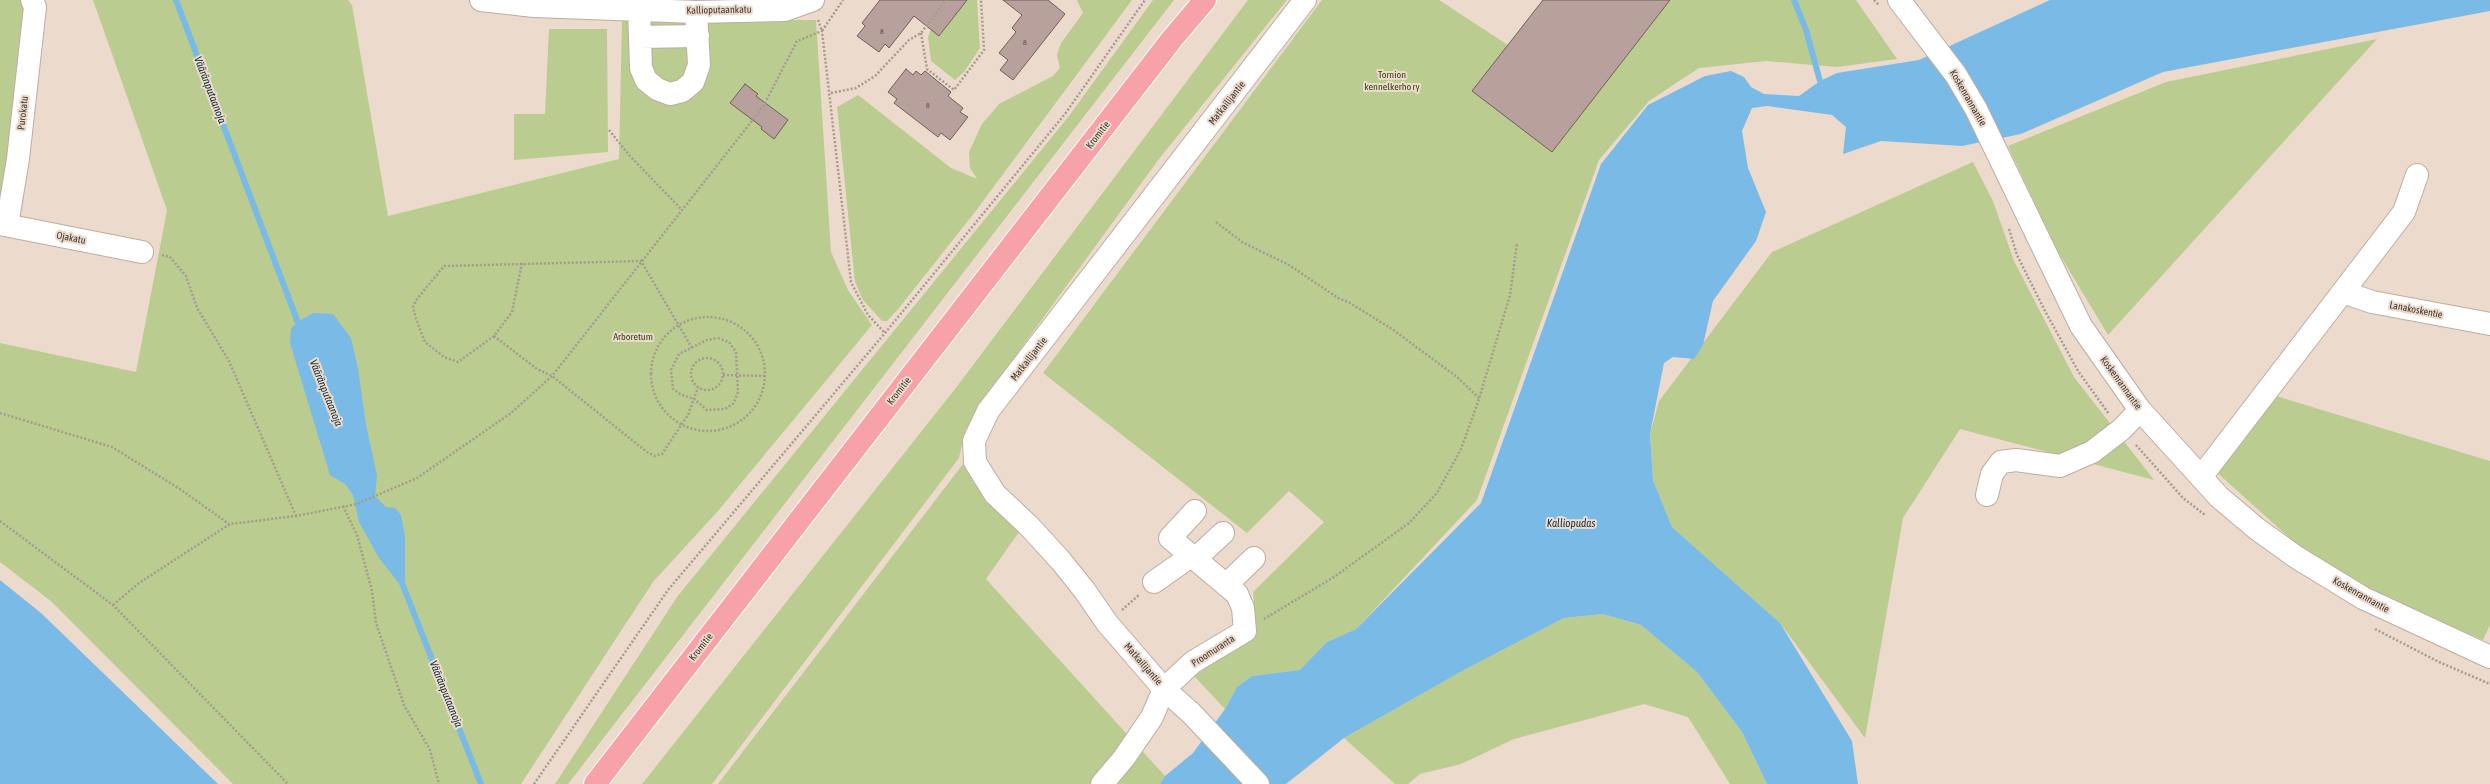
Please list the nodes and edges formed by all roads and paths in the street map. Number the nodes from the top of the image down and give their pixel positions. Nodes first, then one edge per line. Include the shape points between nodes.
1 (32, 0) edge
2 (480, 0) edge
3 (813, 0) edge
4 (946, 0) edge
5 (981, 0) edge
6 (1145, 0) edge
7 (1205, 0) edge
8 (1305, 0) edge
9 (1901, 2) edge
10 (742, 5) edge
11 (639, 9) junction
12 (696, 12) junction
13 (921, 33) junction
14 (698, 36) junction
15 (640, 37) junction
16 (831, 93) junction
17 (609, 130) dead end
18 (2417, 175) dead end
19 (682, 210) junction
20 (1216, 222) dead end
21 (3, 225) edge
22 (1517, 243) dead end
23 (142, 252) joint
24 (641, 261) junction
25 (522, 263) junction
26 (2343, 292) junction
27 (2490, 324) edge
28 (678, 326) junction
29 (885, 333) junction
30 (494, 336) junction
31 (692, 348) junction
32 (723, 375) junction
33 (552, 376) junction
34 (736, 376) junction
35 (765, 376) junction
36 (698, 387) junction
37 (694, 399) junction
38 (1480, 399) junction
39 (2140, 410) junction
40 (0, 413) edge
41 (682, 426) junction
42 (2201, 477) junction
43 (1987, 495) dead end
44 (343, 506) junction
45 (1195, 511) dead end
46 (296, 516) junction
47 (0, 521) edge
48 (230, 524) junction
49 (1223, 533) dead end
50 (1193, 558) junction
51 (1254, 558) dead end
52 (1154, 582) joint
53 (1226, 585) junction
54 (114, 605) junction
55 (1107, 623) junction
56 (1245, 631) junction
57 (2490, 657) edge
58 (1164, 689) junction
59 (288, 784) edge
60 (439, 784) edge
61 (534, 784) edge
62 (595, 784) edge
63 (1102, 784) edge
64 (1258, 784) edge

1 - 21 street, Purokatu via 35,7 18,159
2 - 11 street, Kallioputaankatu via 534,6
3 - 10 street, Kallioputaankatu via 785,10
4 - 13 path
5 - 13 path via 984,50 954,90 927,69
6 - 29 path via 1065,114
7 - 62 main road, Kromitie via 1172,39
8 - 55 street, Matkailijantie via 988,412 974,441 975,462 995,494 1061,561
9 - 39 street, Koskenrannantie via 1956,75 1976,110 2081,326
10 - 12 street, Kallioputaankatu
11 - 12 street, Kallioputaankatu
11 - 15 street
12 - 14 street
13 - 16 path via 909,40 875,76 856,88
14 - 15 street
14 - 15 street via 699,65 693,82 682,91 670,94 656,89 646,80 641,68
16 - 19 path via 822,31 797,41 764,105
16 - 29 path via 851,282 868,315
17 - 19 path
18 - 26 street via 2404,212
19 - 24 path
20 - 38 path via 1242,242 1289,265 1338,298 1392,329 1452,373
21 - 23 street, Ojakatu
22 - 38 path via 1510,295
23 - 46 path via 170,257 186,276 197,308 229,361
24 - 25 path
24 - 28 path
24 - 33 path
25 - 30 path via 512,312
25 - 30 path via 444,266 413,307 425,342 444,358 458,362
26 - 27 street, Lanakoskentie via 2372,302
26 - 42 street
28 - 31 path
28 - 35 path via 700,318 712,317 729,321 744,330 756,343 763,359
28 - 41 path via 665,337 656,351 651,368 652,386 658,402
29 - 61 path via 668,590
30 - 33 path via 538,369
31 - 34 path via 707,340 718,338 729,342 736,352
31 - 37 path via 679,354 670,379 673,389
32 - 34 path
32 - 36 path via 720,384 712,390
32 - 36 path via 723,370 716,361 700,360 691,373
33 - 41 path via 654,456 662,454
33 - 44 path via 511,413 417,478 357,504
34 - 35 path
34 - 37 path via 738,392 734,403 725,410 707,410
35 - 41 path via 752,411 737,424 720,430 700,431
36 - 37 path
37 - 41 path
38 - 56 path via 1449,476 1437,493 1409,522 1334,577
39 - 42 street, Koskenrannantie
39 - 43 street via 2122,429 2092,452 2060,466 2016,460 2001,462 1992,474
40 - 48 path via 112,446
42 - 57 street, Koskenrannantie via 2219,497 2296,557 2363,598
44 - 46 path
44 - 60 path via 357,535 372,591 376,623 404,704 430,750
45 - 50 street via 1170,538
46 - 48 path
47 - 54 path
48 - 54 path via 139,583
49 - 50 street
50 - 52 street
50 - 53 street
51 - 53 street
52 - 55 path
53 - 56 street via 1237,594 1243,608
54 - 59 path
55 - 58 street, Matkailijantie
56 - 58 street, Proomuranta via 1193,662
58 - 63 street via 1152,717 1124,758
58 - 64 street, Matkailijantie via 1191,713

